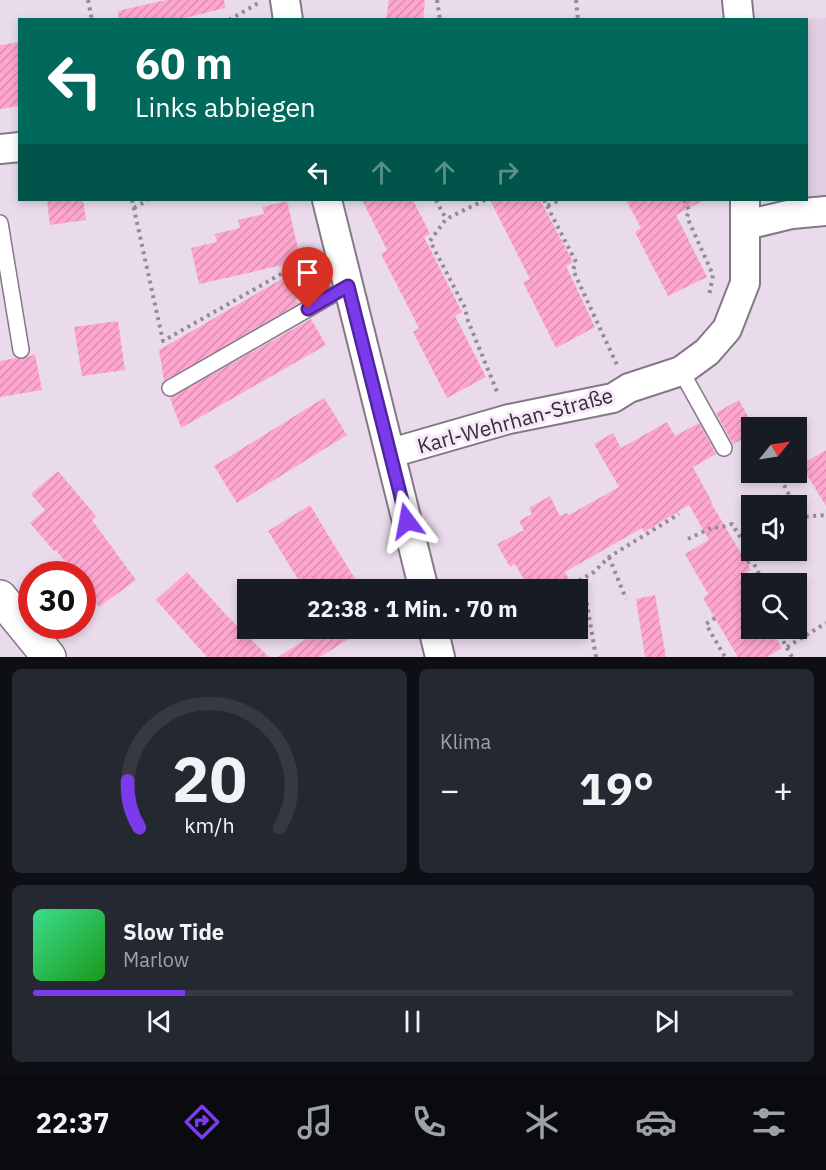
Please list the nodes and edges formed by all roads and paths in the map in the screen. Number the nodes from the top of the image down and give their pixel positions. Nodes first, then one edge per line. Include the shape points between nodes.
1 (88, 0) edge
2 (264, 0) edge
3 (285, 0) edge
4 (437, 0) edge
5 (576, 0) edge
6 (737, 0) edge
7 (92, 18) edge
8 (233, 18) edge
9 (288, 18) edge
10 (440, 18) edge
11 (578, 18) edge
12 (739, 18) edge
13 (18, 147) edge
14 (0, 149) edge
15 (132, 201) edge
16 (146, 201) edge
17 (327, 201) edge
18 (437, 201) edge
19 (484, 201) edge
20 (545, 201) edge
21 (558, 201) edge
22 (684, 201) edge
23 (548, 206) junction
24 (134, 208) junction
25 (826, 211) edge
26 (746, 212) edge
27 (446, 219) junction
28 (0, 223) edge
29 (338, 242) junction
30 (348, 286) junction
31 (727, 329) junction
32 (21, 350) dead end
33 (681, 371) junction
34 (170, 388) dead end
35 (629, 388) junction
36 (509, 419) junction
37 (724, 448) dead end
38 (391, 453) junction
39 (679, 514) dead end
40 (826, 515) edge
41 (807, 517) edge
42 (741, 538) edge
43 (688, 539) dead end
44 (609, 557) junction
45 (421, 579) edge
46 (0, 597) edge
47 (626, 599) dead end
48 (715, 618) dead end
49 (826, 623) edge
50 (436, 639) edge
51 (782, 639) edge
52 (787, 647) junction
53 (50, 657) edge
54 (440, 657) edge
55 (596, 657) edge
56 (725, 657) edge
57 (792, 657) edge

1 - 7 path
2 - 8 path
3 - 9 street
4 - 10 path
5 - 11 path
6 - 12 street
13 - 14 street
15 - 24 path
16 - 24 path
17 - 29 street, Karl-Wehrhan-Straße
18 - 27 path
19 - 27 path
20 - 23 path
21 - 23 path
22 - 31 path via 689,210 687,217 712,275 706,311
23 - 35 path via 576,262 573,270
24 - 29 path via 163,341
25 - 26 street, Karl-Wehrhan-Straße
26 - 31 street, Karl-Wehrhan-Straße via 745,283
27 - 36 path via 430,241 465,308
28 - 32 lane
29 - 30 street, Karl-Wehrhan-Straße
30 - 34 lane
30 - 38 street, Karl-Wehrhan-Straße
31 - 33 street, Karl-Wehrhan-Straße via 707,352
33 - 35 street, Karl-Wehrhan-Straße
33 - 37 lane
35 - 36 street, Karl-Wehrhan-Straße via 613,398
36 - 38 street, Karl-Wehrhan-Straße
38 - 45 street, Karl-Wehrhan-Straße
39 - 44 path
40 - 41 path
42 - 43 path via 732,524 713,527
44 - 47 path
44 - 55 path via 575,583 587,604
46 - 53 street
48 - 56 path via 705,624
49 - 52 path
50 - 54 street
51 - 52 path
52 - 57 path

